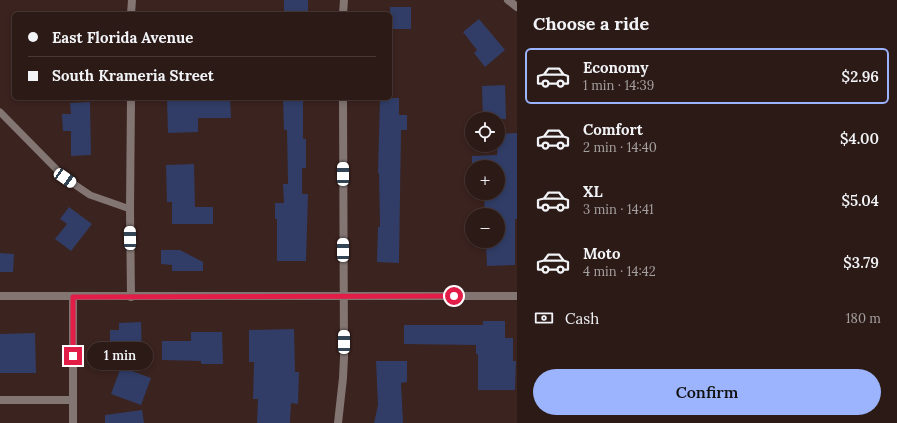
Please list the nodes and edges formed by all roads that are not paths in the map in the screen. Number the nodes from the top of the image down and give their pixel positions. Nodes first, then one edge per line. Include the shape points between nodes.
1 (132, 0) edge
2 (344, 0) edge
3 (508, 0) edge
4 (517, 7) edge
5 (132, 12) edge
6 (343, 12) edge
7 (131, 100) edge
8 (343, 100) edge
9 (0, 112) edge
10 (130, 209) junction
11 (0, 296) edge
12 (343, 296) junction
13 (517, 296) edge
14 (73, 297) junction
15 (131, 297) junction
16 (0, 400) edge
17 (73, 400) junction
18 (73, 423) edge
19 (338, 423) edge

1 - 5 street
2 - 6 street
3 - 4 street
7 - 10 street
8 - 12 street
9 - 10 lane via 65,178 90,195
10 - 15 street
11 - 14 street
12 - 13 street
12 - 15 street
12 - 19 street via 343,378
14 - 15 street
14 - 17 street
16 - 17 street
17 - 18 street

